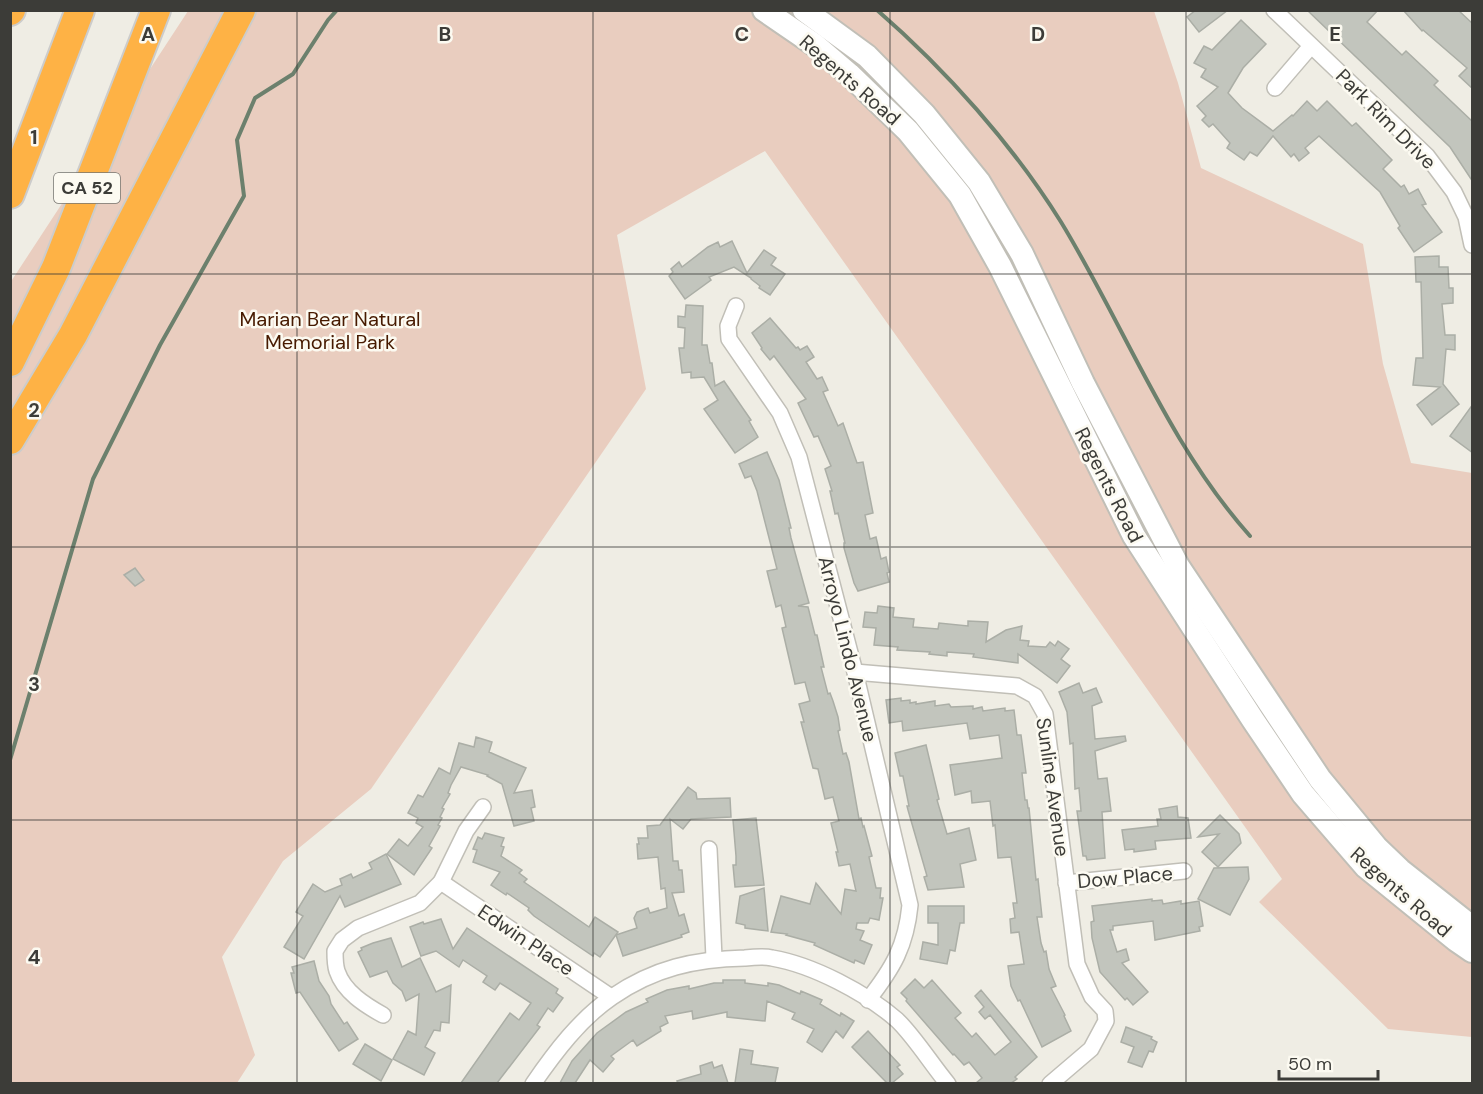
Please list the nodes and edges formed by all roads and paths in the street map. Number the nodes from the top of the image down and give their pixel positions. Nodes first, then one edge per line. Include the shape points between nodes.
1 (80, 10) edge
2 (156, 10) edge
3 (241, 10) edge
4 (764, 10) edge
5 (804, 10) edge
6 (1275, 10) edge
7 (1311, 46) junction
8 (1275, 88) dead end
9 (10, 194) edge
10 (1473, 245) edge
11 (736, 306) dead end
12 (10, 362) edge
13 (10, 440) edge
14 (855, 672) junction
15 (483, 807) dead end
16 (709, 849) dead end
17 (1184, 872) dead end
18 (441, 882) junction
19 (1066, 883) junction
20 (1473, 927) edge
21 (1473, 951) edge
22 (714, 958) junction
23 (611, 998) junction
24 (868, 1000) junction
25 (383, 1015) dead end
26 (943, 1082) edge
27 (533, 1083) edge
28 (1050, 1083) edge

1 - 9 highway
2 - 12 highway, CA 52 via 56,268
3 - 13 highway via 73,335
4 - 21 main road, Regents Road via 849,74 908,131 960,195 1000,266 1134,536 1271,748 1303,794 1366,867
5 - 20 main road, Regents Road via 867,56 924,114 979,182 1022,254 1083,383 1178,566 1320,779 1377,848
6 - 7 street, Park Rim Drive
7 - 8 street
7 - 10 street, Park Rim Drive via 1426,156 1454,192
11 - 14 street, Arroyo Lindo Avenue via 728,326 729,339 780,413 799,458
14 - 19 street, Sunline Avenue via 1017,686 1035,696 1045,714
14 - 24 street, Arroyo Lindo Avenue via 910,906 901,950
15 - 18 street via 466,831
16 - 22 street
17 - 19 street, Dow Place
18 - 23 street, Edwin Place
18 - 25 street via 420,903 358,928 335,951 337,971 347,987 359,1001
19 - 28 street, Sunline Avenue via 1077,964 1092,997 1105,1011 1106,1021 1091,1049
22 - 23 street via 686,963 638,981
22 - 24 street via 771,957 818,972 855,989
23 - 27 street via 585,1019
24 - 26 street via 897,1021

